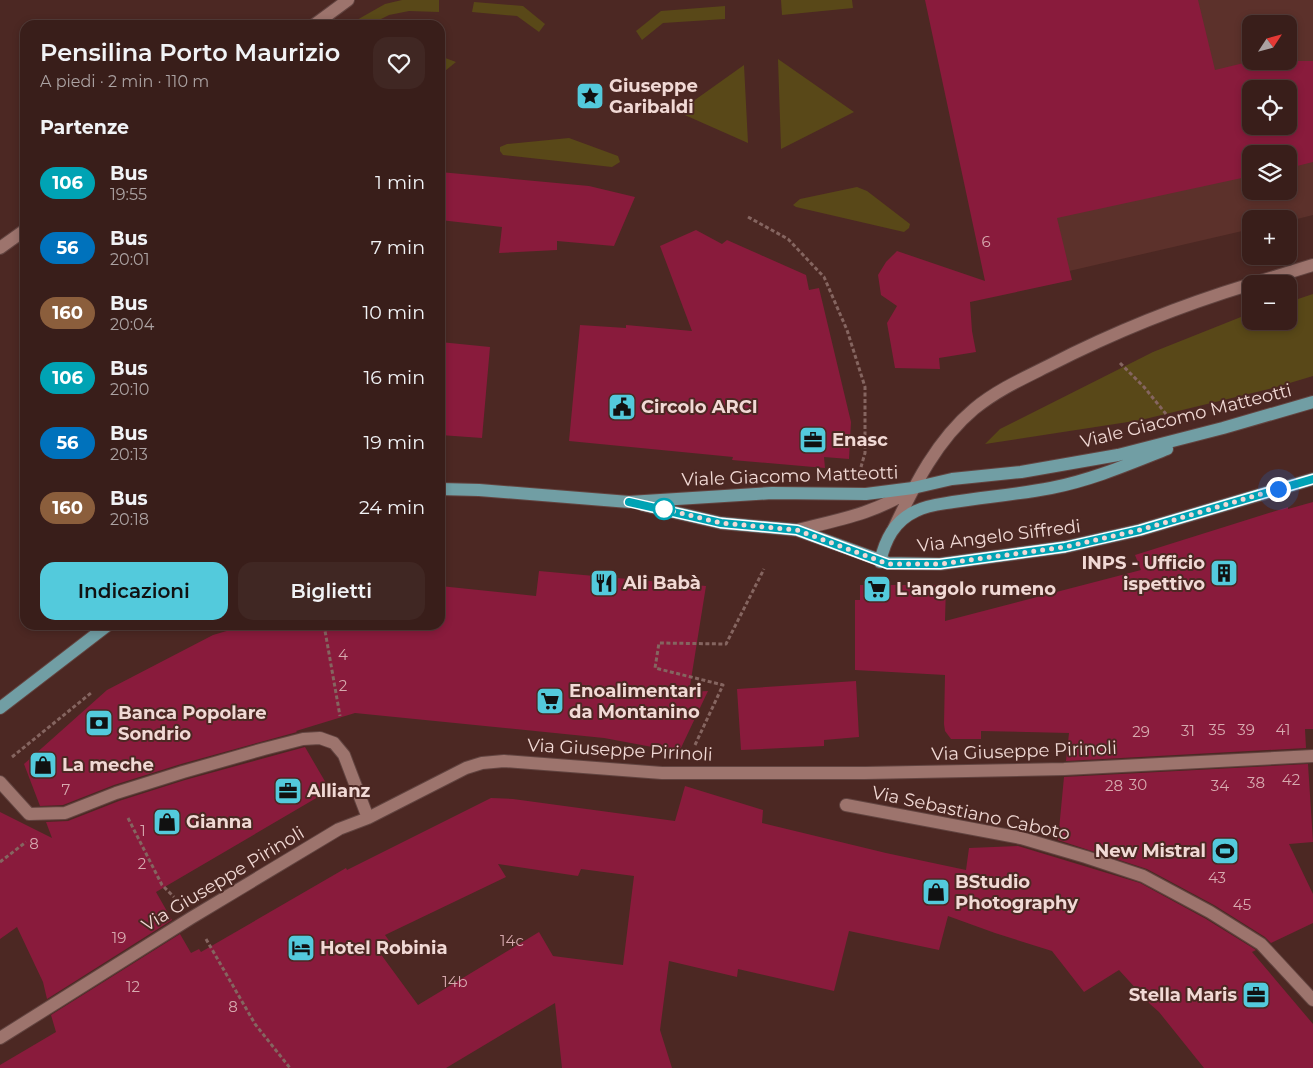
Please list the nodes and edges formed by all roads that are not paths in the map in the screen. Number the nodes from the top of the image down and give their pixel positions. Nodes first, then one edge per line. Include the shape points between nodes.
1 (348, 0) edge
2 (321, 20) edge
3 (20, 234) edge
4 (0, 248) edge
5 (1313, 265) edge
6 (1280, 275) edge
7 (1242, 287) edge
8 (1313, 402) edge
9 (1223, 428) junction
10 (1313, 479) edge
11 (913, 488) junction
12 (445, 489) edge
13 (629, 502) junction
14 (894, 528) junction
15 (797, 530) junction
16 (880, 562) junction
17 (101, 630) edge
18 (0, 708) edge
19 (1313, 756) edge
20 (0, 782) edge
21 (846, 805) dead end
22 (368, 818) junction
23 (1313, 1000) edge
24 (0, 1038) edge

1 - 2 street
3 - 4 street
5 - 6 street
7 - 11 street via 1098,341 999,390 973,409 950,433
8 - 9 main road, Viale Giacomo Matteotti
9 - 11 main road, Viale Giacomo Matteotti via 1118,455 1021,472 952,479
9 - 14 main road via 1093,478 1051,488 930,506 916,511
10 - 16 main road, Via Angelo Siffredi via 1140,530 1065,547 940,564
11 - 13 main road, Viale Giacomo Matteotti via 866,494 772,493
11 - 14 street
11 - 15 street via 862,514
12 - 13 main road, Viale Giacomo Matteotti
13 - 15 main road, Via Angelo Siffredi via 721,523
14 - 16 main road via 884,543
15 - 16 main road, Via Angelo Siffredi
17 - 18 main road
19 - 22 street, Via Giuseppe Pirinoli via 1064,769 856,773 662,773 504,761 466,768
20 - 22 street via 29,814 65,813 183,772 264,749 320,738 334,742 344,755
21 - 23 street, Via Sebastiano Caboto via 1021,838 1143,876 1261,944
22 - 24 street, Via Giuseppe Pirinoli via 322,839

